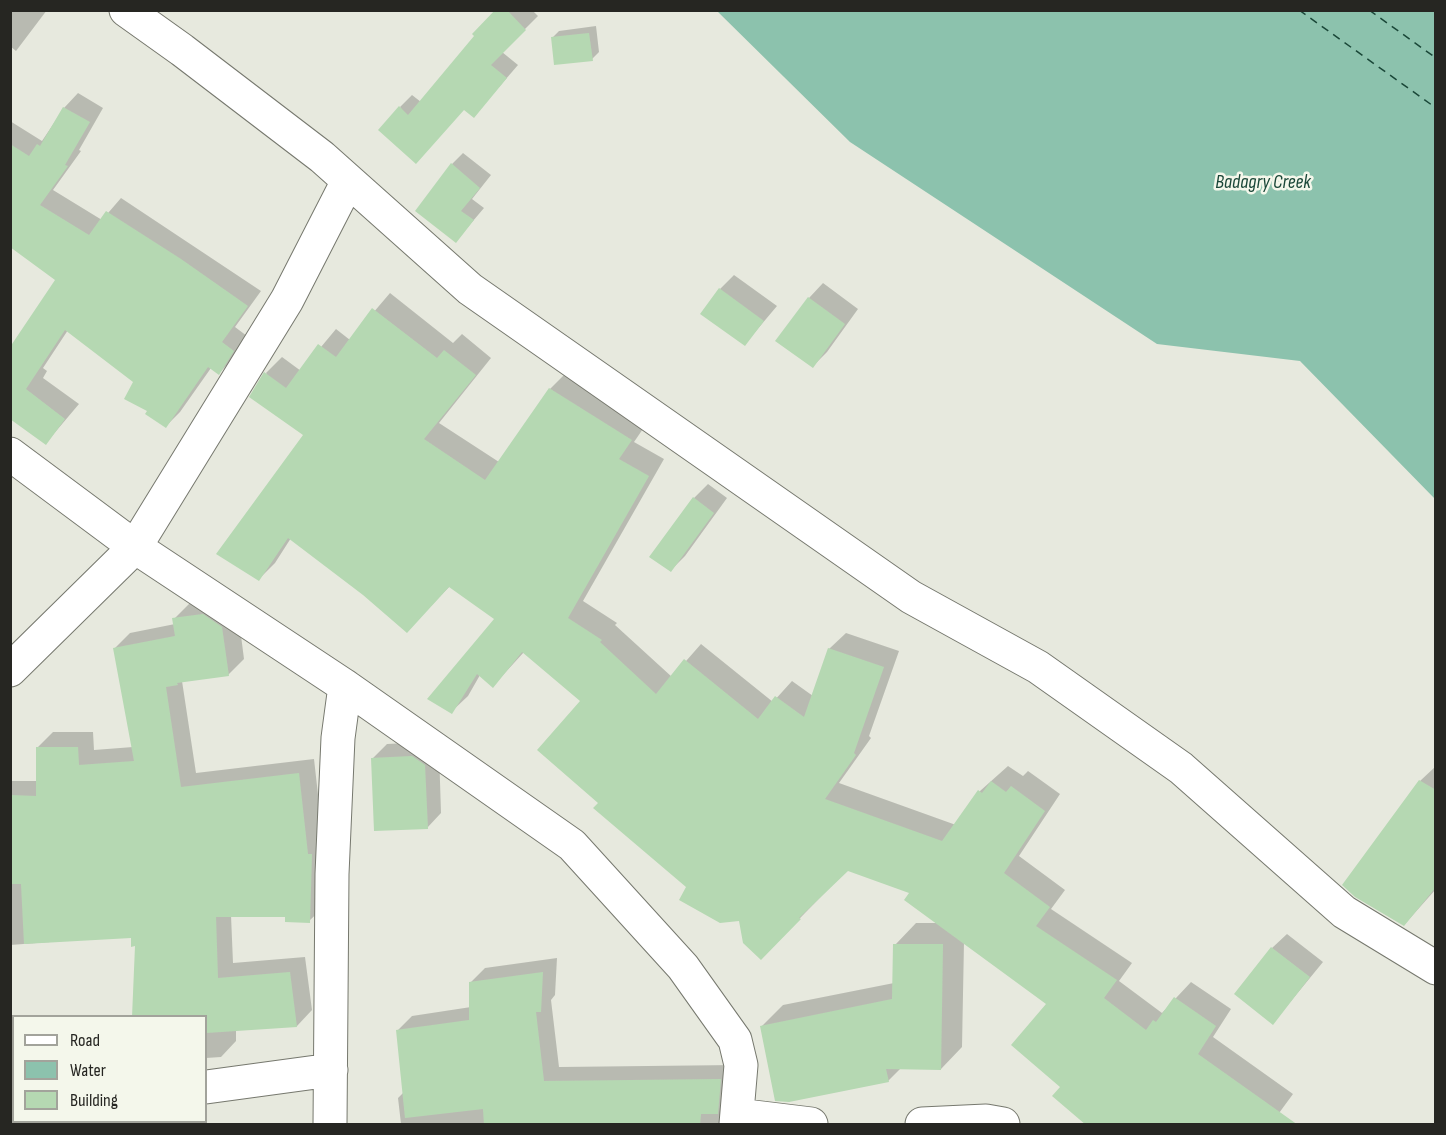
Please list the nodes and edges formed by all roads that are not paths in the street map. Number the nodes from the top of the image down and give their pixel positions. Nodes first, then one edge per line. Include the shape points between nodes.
1 (126, 10) edge
2 (348, 181) junction
3 (10, 454) edge
4 (135, 547) junction
5 (10, 670) edge
6 (345, 686) junction
7 (1436, 968) edge
8 (331, 1070) junction
9 (207, 1087) edge
10 (736, 1120) edge
11 (330, 1125) edge
12 (811, 1125) edge
13 (922, 1125) edge
14 (1002, 1125) edge

1 - 2 street via 322,157
2 - 4 street via 287,300
2 - 7 street via 470,289 911,597 1038,668 1172,762 1344,912
3 - 4 street
4 - 5 street
4 - 6 street
6 - 8 street via 338,738 332,874
6 - 10 street via 572,845 683,967 735,1040 741,1065
8 - 9 street
8 - 11 street
10 - 12 street
13 - 14 street via 986,1121

